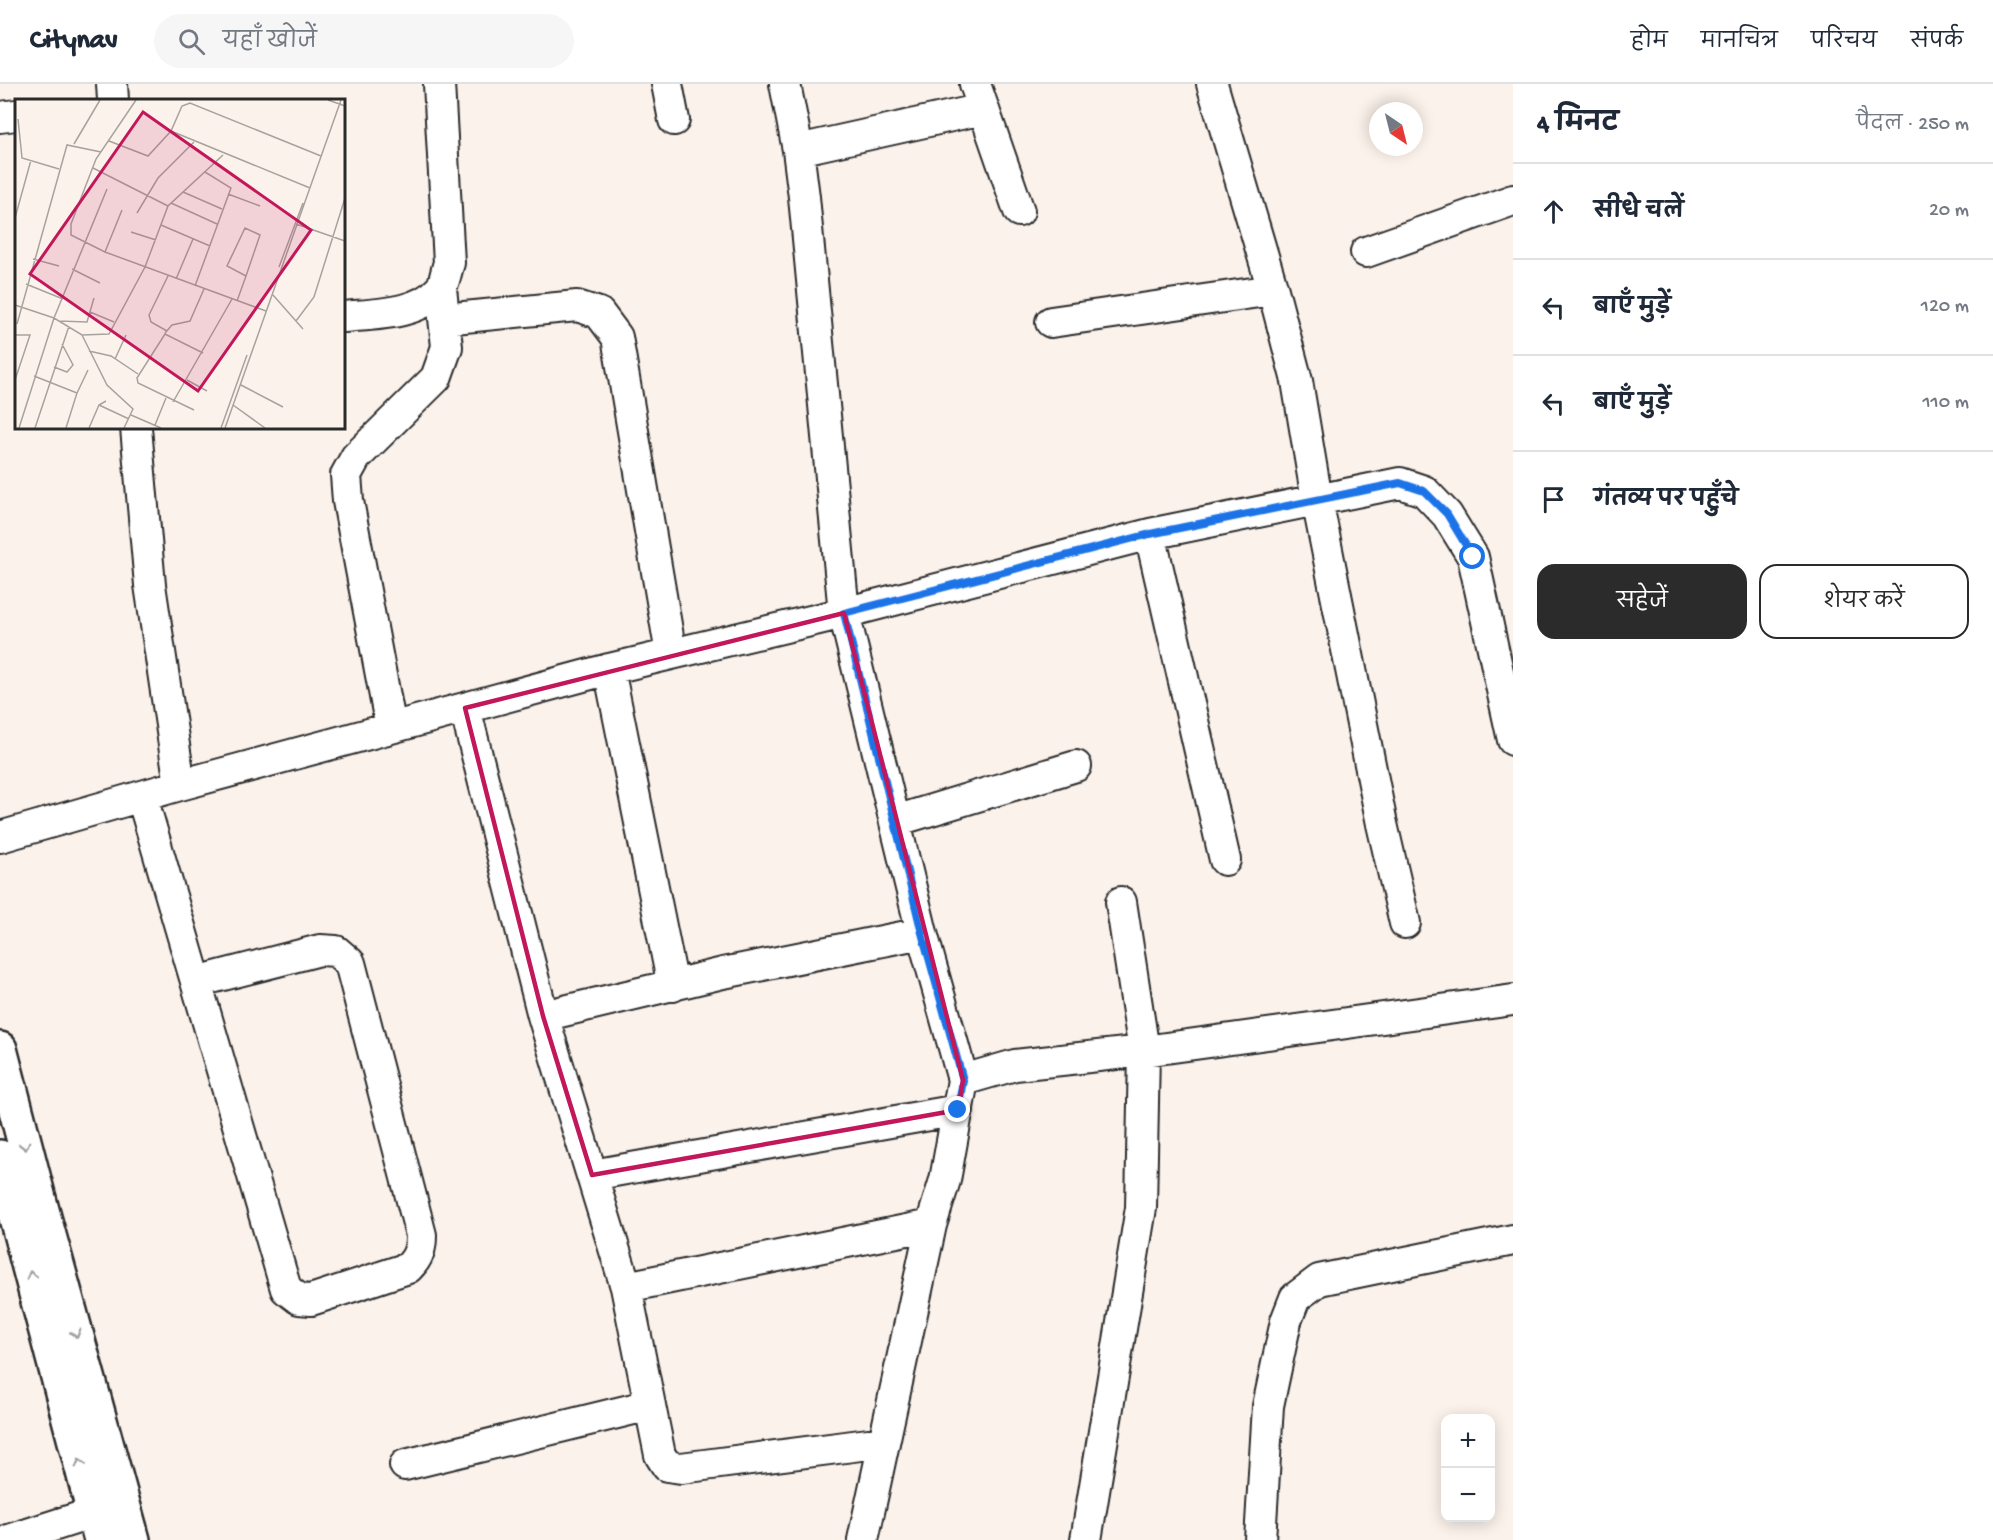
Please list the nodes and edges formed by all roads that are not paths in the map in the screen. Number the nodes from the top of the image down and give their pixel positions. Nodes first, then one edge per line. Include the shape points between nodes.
1 (112, 84) edge
2 (439, 84) edge
3 (667, 84) edge
4 (785, 84) edge
5 (1212, 84) edge
6 (979, 96) edge
7 (113, 99) edge
8 (15, 115) edge
9 (0, 117) edge
10 (674, 120) dead end
11 (798, 150) junction
12 (1513, 200) edge
13 (1019, 211) dead end
14 (1365, 252) dead end
15 (441, 288) junction
16 (1274, 290) junction
17 (345, 317) edge
18 (444, 319) junction
19 (1051, 322) dead end
20 (136, 429) edge
21 (1317, 500) junction
22 (1150, 534) junction
23 (844, 613) junction
24 (670, 654) junction
25 (609, 669) junction
26 (465, 708) junction
27 (391, 728) junction
28 (1513, 740) edge
29 (1076, 766) dead end
30 (180, 785) junction
31 (142, 797) junction
32 (895, 821) junction
33 (0, 837) edge
34 (1225, 860) dead end
35 (1121, 902) dead end
36 (1405, 923) dead end
37 (922, 933) junction
38 (196, 982) junction
39 (674, 986) junction
40 (1513, 1000) edge
41 (543, 1016) junction
42 (0, 1049) edge
43 (1144, 1051) junction
44 (963, 1080) junction
45 (958, 1110) junction
46 (0, 1156) edge
47 (592, 1175) junction
48 (931, 1225) junction
49 (1513, 1240) edge
50 (626, 1287) junction
51 (650, 1405) junction
52 (884, 1442) junction
53 (405, 1465) dead end
54 (124, 1503) junction
55 (97, 1526) edge
56 (9, 1540) edge
57 (133, 1540) edge
58 (863, 1540) edge
59 (1086, 1540) edge
60 (1260, 1540) edge

1 - 7 street
2 - 15 street via 449,263
3 - 10 street
4 - 11 street
5 - 16 street
6 - 11 street
6 - 13 street
8 - 9 street
11 - 23 street
12 - 14 street
15 - 17 street via 420,304 392,312
15 - 18 street
16 - 19 street
16 - 21 street via 1297,381
18 - 24 street via 577,306 599,313 617,337
18 - 27 street via 447,347 436,378 356,457 346,475
20 - 30 street via 150,585
21 - 22 street
21 - 28 street via 1400,483 1424,491 1447,514 1473,557
21 - 36 street
22 - 23 street
22 - 34 street
23 - 24 street
23 - 32 street
24 - 25 street
25 - 26 street
25 - 39 street
26 - 27 street
26 - 41 street
27 - 30 street
29 - 32 street
30 - 31 street
31 - 33 street
31 - 38 street
32 - 37 street
35 - 43 street
37 - 39 street
37 - 44 street
38 - 38 street via 286,1289 298,1299 311,1300 408,1268 417,1259 421,1235 350,963 336,951 320,950
39 - 41 street
40 - 43 street
41 - 47 street
42 -> 54 street
43 - 44 street via 1015,1065
43 - 59 street via 1141,1208
44 - 45 street
45 - 47 street
45 - 48 street via 945,1180
55 -> 46 street
47 - 50 street
48 - 50 street
48 - 52 street
49 - 60 street via 1319,1280 1295,1298 1268,1406
50 - 51 street
51 - 52 street via 660,1455 667,1466 681,1468
51 - 53 street
52 - 58 street
54 - 55 street
54 - 57 street
55 - 56 street

